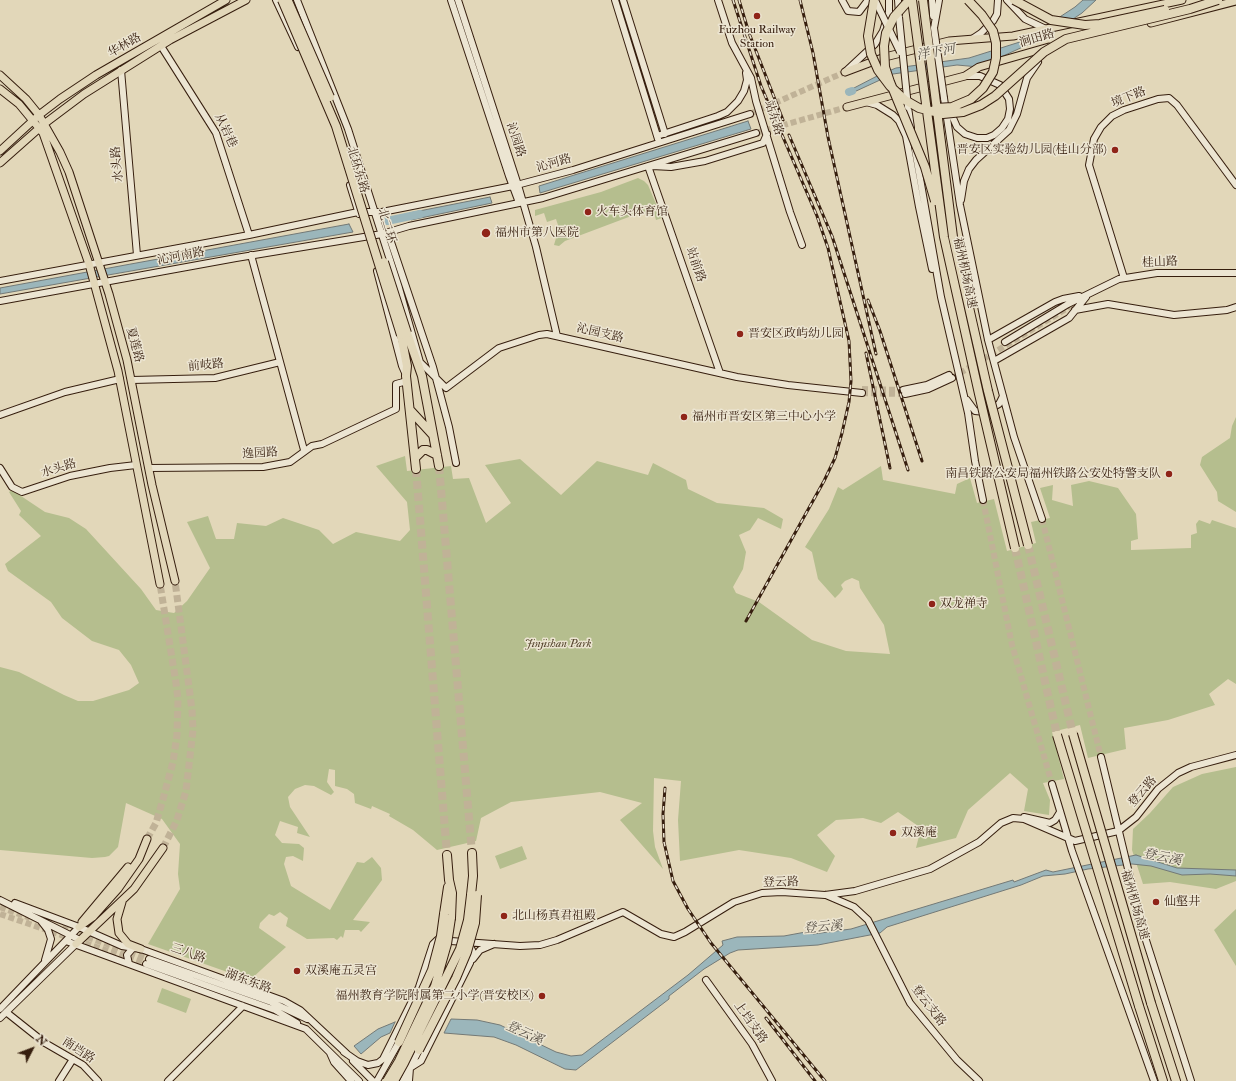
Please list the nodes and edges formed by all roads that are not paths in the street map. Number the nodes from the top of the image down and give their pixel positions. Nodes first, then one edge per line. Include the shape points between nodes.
1 (226, 0) edge
2 (246, 0) edge
3 (276, 0) edge
4 (282, 0) edge
5 (288, 0) edge
6 (297, 0) edge
7 (452, 0) edge
8 (458, 0) edge
9 (623, 0) edge
10 (718, 0) edge
11 (842, 0) edge
12 (868, 0) edge
13 (874, 0) edge
14 (889, 0) edge
15 (898, 0) edge
16 (909, 0) edge
17 (912, 0) edge
18 (923, 0) edge
19 (932, 0) edge
20 (938, 0) edge
21 (968, 0) edge
22 (998, 0) edge
23 (1007, 0) edge
24 (1014, 0) edge
25 (1182, 0) edge
26 (1200, 0) edge
27 (1218, 0) edge
28 (615, 1) edge
29 (1236, 1) edge
30 (934, 28) junction
31 (1048, 30) junction
32 (728, 33) junction
33 (972, 39) junction
34 (1060, 44) junction
35 (161, 46) junction
36 (903, 58) junction
37 (121, 70) junction
38 (845, 72) joint
39 (0, 75) edge
40 (966, 76) junction
41 (0, 89) edge
42 (944, 98) junction
43 (866, 102) junction
44 (911, 106) junction
45 (847, 107) tunnel mouth
46 (750, 114) tunnel mouth
47 (36, 118) junction
48 (42, 126) junction
49 (756, 133) tunnel mouth
50 (665, 134) junction
51 (767, 134) junction
52 (658, 140) junction
53 (763, 143) junction
54 (771, 148) junction
55 (0, 151) edge
56 (0, 163) edge
57 (648, 166) junction
58 (1235, 183) edge
59 (515, 186) junction
60 (521, 203) junction
61 (960, 205) junction
62 (358, 212) junction
63 (375, 212) junction
64 (942, 226) junction
65 (248, 234) junction
66 (382, 234) junction
67 (366, 236) junction
68 (391, 242) dead end
69 (802, 245) dead end
70 (137, 255) junction
71 (251, 255) junction
72 (98, 262) junction
73 (89, 264) junction
74 (1236, 273) edge
75 (1124, 278) junction
76 (0, 281) edge
77 (105, 282) junction
78 (95, 284) junction
79 (406, 286) junction
80 (399, 288) junction
81 (1089, 294) junction
82 (940, 297) junction
83 (0, 301) edge
84 (1236, 307) edge
85 (1075, 310) junction
86 (404, 334) junction
87 (557, 336) junction
88 (988, 340) junction
89 (1005, 342) dead end
90 (426, 347) junction
91 (418, 349) junction
92 (994, 361) junction
93 (280, 362) junction
94 (420, 362) junction
95 (720, 373) junction
96 (422, 376) junction
97 (950, 376) tunnel mouth
98 (120, 379) junction
99 (407, 379) junction
100 (437, 379) junction
101 (132, 380) junction
102 (862, 391) tunnel mouth
103 (904, 392) tunnel mouth
104 (963, 392) junction
105 (1003, 396) junction
106 (428, 408) junction
107 (410, 410) junction
108 (0, 415) edge
109 (421, 422) junction
110 (433, 436) junction
111 (413, 439) junction
112 (304, 450) junction
113 (437, 455) junction
114 (415, 458) junction
115 (456, 463) dead end
116 (136, 465) junction
117 (439, 466) tunnel mouth
118 (0, 468) edge
119 (149, 468) junction
120 (416, 469) tunnel mouth
121 (983, 500) tunnel mouth
122 (1042, 519) tunnel mouth
123 (1028, 545) tunnel mouth
124 (1015, 548) tunnel mouth
125 (175, 581) tunnel mouth
126 (160, 584) tunnel mouth
127 (1073, 734) tunnel mouth
128 (1057, 735) tunnel mouth
129 (1236, 755) edge
130 (1101, 757) tunnel mouth
131 (1052, 784) tunnel mouth
132 (1060, 812) junction
133 (1016, 817) junction
134 (1023, 817) junction
135 (1118, 831) junction
136 (147, 839) tunnel mouth
137 (1068, 840) junction
138 (163, 848) tunnel mouth
139 (472, 853) tunnel mouth
140 (447, 855) tunnel mouth
141 (474, 895) junction
142 (825, 895) junction
143 (0, 896) edge
144 (0, 900) edge
145 (123, 900) junction
146 (447, 916) junction
147 (35, 917) junction
148 (79, 927) junction
149 (89, 932) junction
150 (72, 936) junction
151 (66, 941) junction
152 (468, 941) junction
153 (78, 942) junction
154 (496, 943) junction
155 (133, 948) junction
156 (141, 949) junction
157 (470, 963) junction
158 (129, 964) junction
159 (42, 965) junction
160 (706, 980) dead end
161 (243, 1006) junction
162 (3, 1011) edge
163 (0, 1018) edge
164 (315, 1024) junction
165 (306, 1029) junction
166 (398, 1038) junction
167 (395, 1049) junction
168 (328, 1050) junction
169 (419, 1050) joint
170 (344, 1052) junction
171 (73, 1059) junction
172 (374, 1065) junction
173 (410, 1068) junction
174 (59, 1081) edge
175 (98, 1081) edge
176 (168, 1081) edge
177 (351, 1081) edge
178 (359, 1081) edge
179 (373, 1081) edge
180 (377, 1081) edge
181 (387, 1081) edge
182 (394, 1081) edge
183 (403, 1081) edge
184 (409, 1081) edge
185 (772, 1081) edge
186 (979, 1081) edge
187 (1154, 1081) edge
188 (1163, 1081) edge
189 (1176, 1081) edge
190 (1191, 1081) edge

1 - 47 main road, 华林路 via 96,75
2 - 35 main road, 华林路
3 - 62 main road, 北环东路 via 327,112
4 - 86 highway, 北二环, bridge via 334,119
5 - 86 highway, 北二环, bridge via 341,124
6 - 63 main road via 336,94
7 - 59 main road
8 - 59 main road, 沁园路
9 - 28 main road
9 - 50 main road
10 - 32 main road, 站东路
11 - 12 main road via 848,11 859,12
13 - 36 main road, bridge
13 - 44 highway, bridge via 868,36 871,54 878,70 890,86
14 - 38 main road via 889,12 883,31 875,44
15 - 36 main road, bridge
16 - 64 highway, bridge via 894,17 886,33 885,67 925,167
17 - 64 highway, 福州机场高速, bridge
18 - 123 highway, 福州机场高速, bridge via 953,237 988,391
19 - 30 main road
20 - 30 main road
21 - 44 highway, bridge via 993,31 996,51 993,72 983,88 971,99 959,104 939,109
22 - 33 main road via 997,14 993,21
23 - 31 main road via 1025,19
24 - 26 highway, bridge via 1051,20 1085,25 1133,17
25 - 31 main road, 涧田路
27 - 44 highway, bridge via 1066,40 1044,52 995,96 963,112 934,112
28 - 52 main road
29 - 34 main road, 涧田路
30 - 42 main road, bridge
31 - 33 main road, 涧田路
32 - 50 main road via 732,48 747,77 743,94 732,108 721,115
32 - 51 main road, 站东路 via 751,78
33 - 38 main road, 涧田路 via 949,41 885,57
34 - 40 main road, 涧田路 via 979,67
34 - 61 main road via 1033,68 1027,78 1017,114 1009,130 969,169
35 - 37 main road, 华林路
35 - 65 main road, 从岩巷 via 216,134
36 - 44 main road, bridge
37 - 48 main road, 华林路
37 - 70 main road, 水头路
39 - 47 main road via 26,99
40 - 42 main road via 980,76 993,80 1006,91 1010,109 1008,119 1002,128 986,138 964,134 957,127
40 - 43 main road, 涧田路
41 - 47 main road
42 - 61 main road
43 - 45 main road, 涧田路
43 - 82 main road via 893,115 906,136 929,259
44 - 82 main road
46 - 52 main road, 沁河路
47 - 48 main road
47 - 55 main road, 华林路
48 - 56 main road, 华林路
48 - 72 main road, 夏莲路 via 58,148 69,172
48 - 73 main road, 夏莲路
49 - 57 main road
50 - 52 main road
51 - 53 main road
51 - 54 main road, 站东路
52 - 59 main road, 沁河路 via 573,170
53 - 54 main road
53 - 57 main road via 702,162 667,167
54 - 69 main road, 站东路
57 - 60 main road
57 - 95 main road, 站前路
58 - 75 main road, 境下路 via 1177,105 1169,98 1158,99 1112,116 1094,139 1090,164
59 - 60 main road, 沁园路
59 - 63 main road, 沁河路 via 451,200
60 - 66 main road
60 - 87 main road, 沁园路 via 536,247
61 - 88 main road
62 - 63 main road, 沁河路
62 - 65 main road, 沁河南路
62 - 67 main road, 北环东路
63 - 66 main road
64 - 124 highway, 福州机场高速, bridge
65 - 70 main road, 沁河南路
66 - 67 main road
66 - 80 main road
67 - 71 main road, 沁河南路
67 - 99 main road, 北环东路
68 - 79 main road
70 - 72 main road, 沁河南路
71 - 77 main road, 沁河南路
71 - 93 main road
72 - 73 main road, 沁河南路
72 - 77 main road, 夏莲路
73 - 76 main road, 沁河南路
73 - 78 main road, 夏莲路
74 - 75 main road, 桂山路 via 1157,273
75 - 81 main road, 桂山路
77 - 78 main road, 沁河南路
77 - 101 main road, 夏莲路
78 - 83 main road, 沁河南路
78 - 98 main road, 夏莲路
79 - 80 main road
79 - 90 main road
80 - 91 main road
81 - 85 main road
81 - 88 main road via 1063,299
81 - 89 main road
82 - 104 main road
84 - 85 main road via 1178,315 1108,304
85 - 92 main road via 1069,318
86 - 96 highway, 北二环
86 - 99 highway, 北二环
87 - 95 main road, 沁园支路
87 - 100 main road, 沁园支路 via 539,335 498,348 446,388
88 - 92 main road
90 - 91 main road
90 - 100 main road
91 - 94 main road
92 - 105 main road
93 - 101 main road, 前岐路 via 215,378
93 - 112 main road
94 - 96 main road
94 - 100 main road
95 - 102 main road, 沁园支路 via 763,381
96 - 106 highway, 北二环
97 - 103 main road
98 - 108 main road via 65,392
98 - 116 main road, 夏莲路
99 - 107 highway, 北二环
99 - 112 main road, 逸园路 via 396,384 396,409
100 - 115 main road via 450,427
101 - 119 main road, 夏莲路
104 - 105 main road via 970,407 980,412 995,407
104 - 121 main road
105 - 122 main road
106 - 109 highway
106 - 110 highway, 北二环
107 - 109 highway
107 - 111 highway, 北二环
109 - 110 highway
109 - 111 highway
110 - 113 highway, 北二环
111 - 114 highway, 北二环
112 - 119 main road, 逸园路 via 290,462 269,467
113 - 114 highway via 423,450
113 - 117 highway, 北二环
114 - 120 highway, 北二环
116 - 118 main road, 水头路 via 76,474 22,492 12,487
116 - 126 main road, 夏莲路
119 - 125 main road, 夏莲路
127 - 189 highway, 福州机场高速, bridge
128 - 188 highway, bridge
129 - 135 main road, 登云路 via 1178,773 1158,789 1136,817
130 - 135 main road
131 - 132 main road
132 - 134 main road via 1050,823
132 - 137 main road
133 - 134 main road
133 - 137 main road, 登云路
133 - 142 main road, 登云路 via 1004,821 979,842 930,869 861,890
134 - 137 main road
135 - 137 main road, 登云路 via 1078,841
135 - 190 main road via 1143,931
136 - 148 main road via 139,859 118,890 93,917
137 - 187 main road
138 - 145 main road via 148,871
139 - 141 highway
140 - 146 highway via 452,893
141 - 169 highway, bridge via 475,923 468,952
141 - 182 highway, bridge via 460,949
142 - 154 main road, 登云路 via 782,892 758,894 734,902 674,937 661,934 629,914 620,912 545,944 526,946
142 - 186 main road, 登云支路 via 858,910 870,923 910,1003 957,1060
143 - 148 main road, 三八路
144 - 147 main road
145 - 149 main road
145 - 156 main road via 117,919 119,933 128,944
146 - 166 highway, bridge via 432,970
146 - 181 highway, bridge via 447,944 435,986
147 - 150 main road
147 - 159 main road via 45,925 50,935 50,946
148 - 149 main road, 三八路
148 - 150 main road
149 - 153 main road
149 - 155 main road, 三八路
150 - 151 main road
150 - 153 main road
151 - 153 main road
151 - 159 main road
152 - 154 main road
152 - 157 main road via 473,952
152 - 166 main road via 434,942 422,981 402,1022
153 - 158 main road
153 - 162 main road
154 - 157 main road via 480,950
155 - 156 main road, 三八路
155 - 158 main road via 127,955
156 - 164 main road, 三八路 via 284,1000
157 - 173 main road via 421,1062
158 - 161 main road
159 - 162 main road
160 - 185 main road, 上垱支路 via 752,1044
161 - 165 main road
161 - 176 main road
162 - 163 main road
162 - 171 main road, 南垱路 via 39,1039
164 - 165 main road, 湖东东路 via 271,1002 147,962 275,1010
164 - 170 main road, 三八路
165 - 168 main road
166 - 167 main road
166 - 172 main road via 383,1059
167 - 172 main road via 388,1059
167 - 180 main road
168 - 177 main road via 334,1062
168 - 178 main road
169 - 173 main road
170 - 172 main road via 365,1064
170 - 179 main road, 三八路
171 - 174 main road
171 - 175 main road, 南垱路
173 - 183 main road
173 - 184 main road

